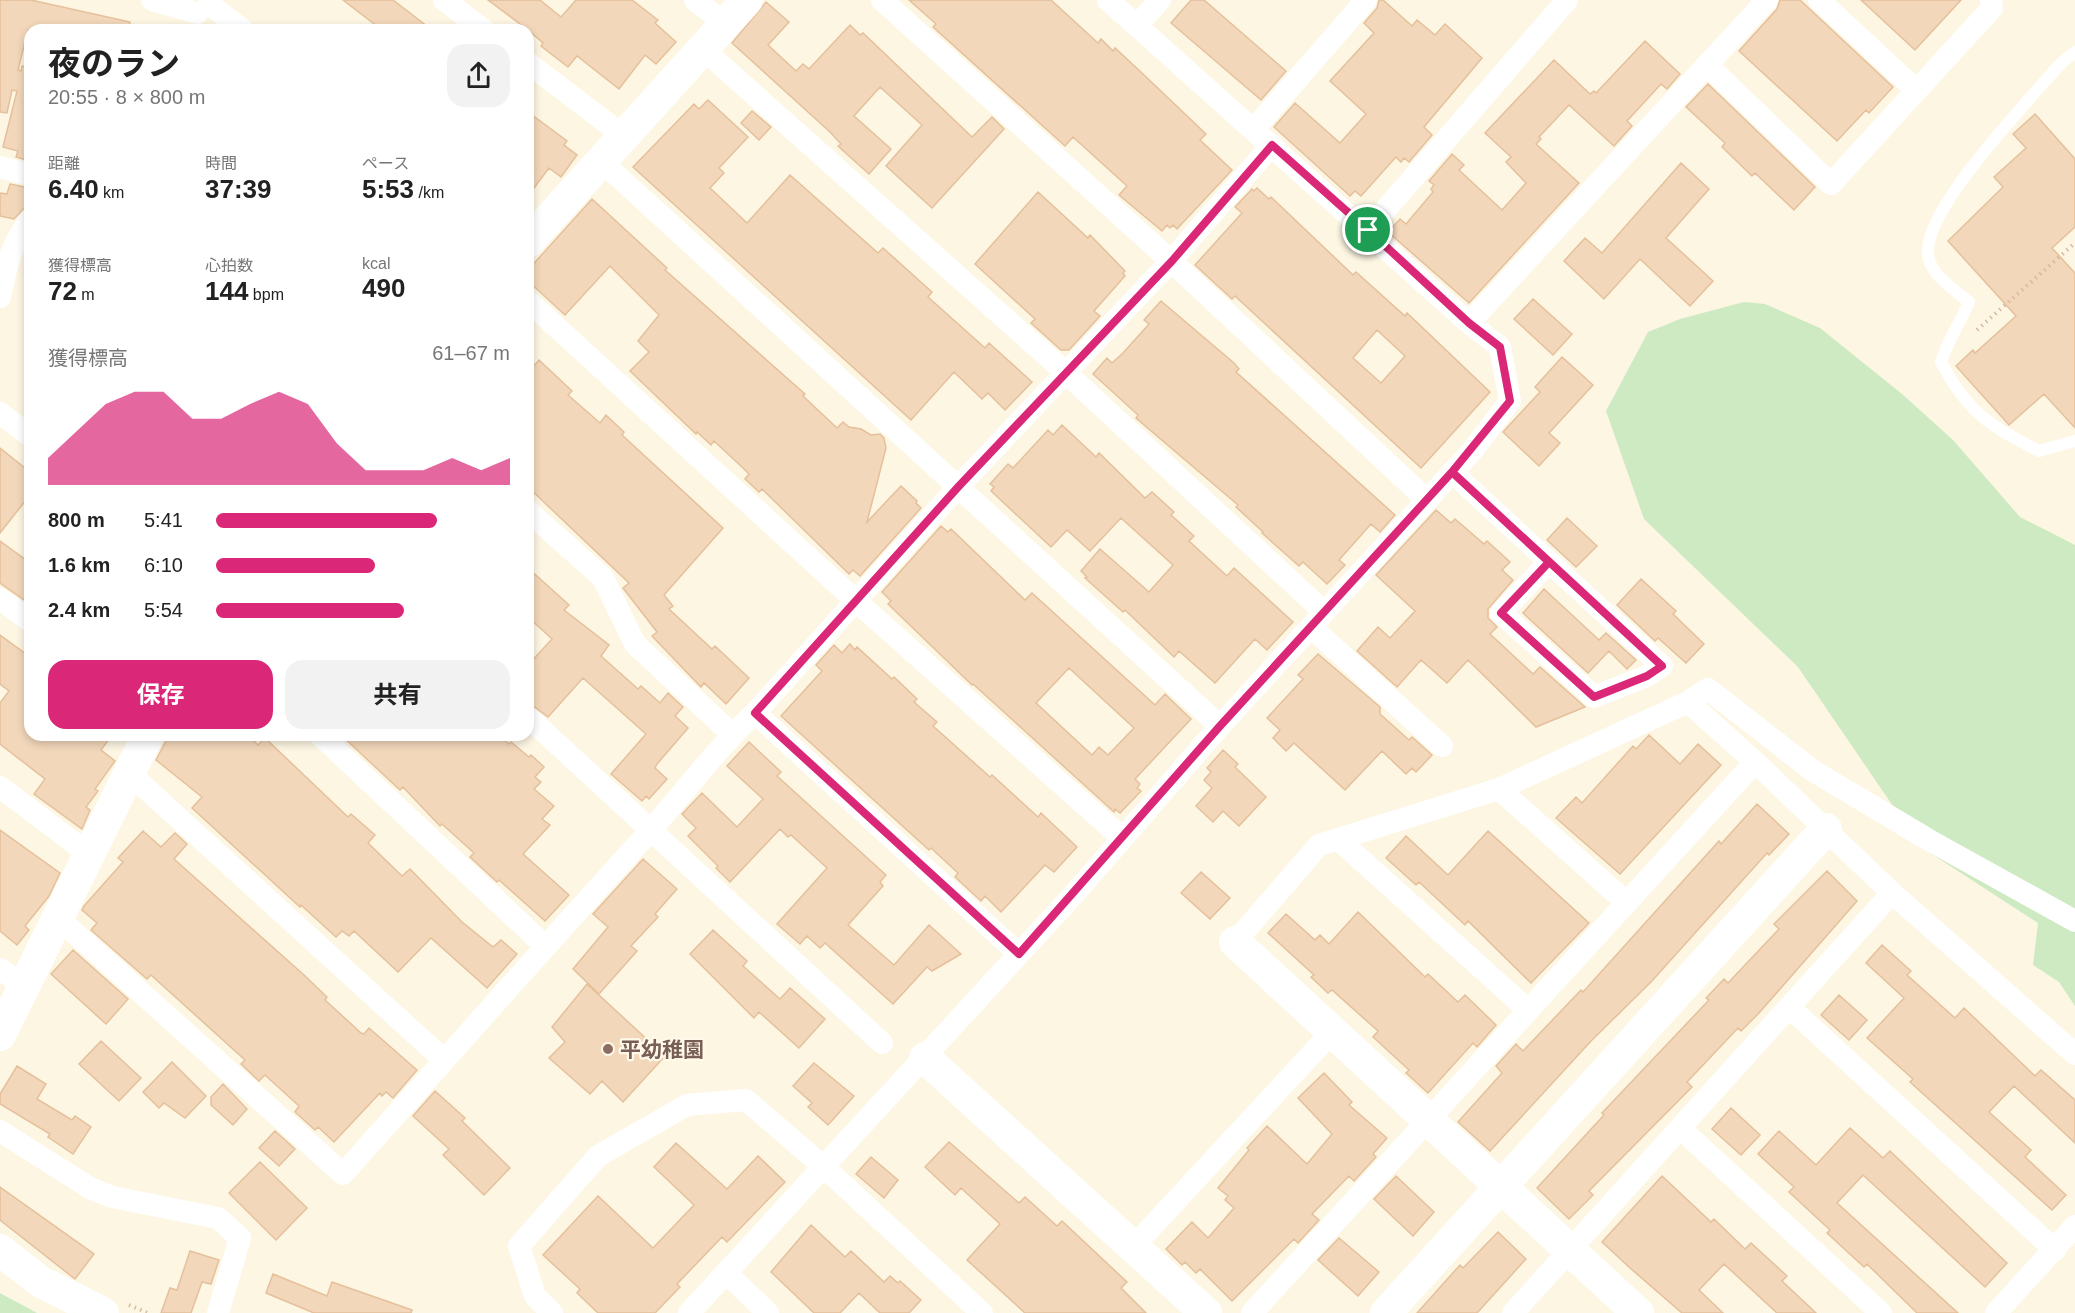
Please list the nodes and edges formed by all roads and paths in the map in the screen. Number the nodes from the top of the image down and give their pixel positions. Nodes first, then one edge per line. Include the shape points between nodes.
1 (153, 0) edge
2 (444, 0) edge
3 (695, 0) edge
4 (747, 0) edge
5 (882, 0) edge
6 (1108, 0) edge
7 (1160, 0) edge
8 (1366, 0) edge
9 (1567, 0) edge
10 (1767, 0) edge
11 (1819, 0) edge
12 (1991, 0) edge
13 (201, 12) edge
14 (229, 24) edge
15 (476, 24) edge
16 (726, 24) junction
17 (1137, 25) junction
18 (703, 49) junction
19 (2075, 52) edge
20 (1707, 65) junction
21 (534, 68) edge
22 (1916, 90) junction
23 (1254, 129) junction
24 (624, 136) junction
25 (1272, 145) junction
26 (601, 161) junction
27 (0, 168) edge
28 (24, 174) edge
29 (1368, 230) junction
30 (24, 235) edge
31 (534, 235) edge
32 (2075, 243) edge
33 (1172, 261) junction
34 (0, 297) edge
35 (534, 306) edge
36 (1469, 323) junction
37 (1976, 330) dead end
38 (1065, 372) junction
39 (0, 413) edge
40 (24, 431) edge
41 (2075, 441) edge
42 (1452, 472) junction
43 (959, 486) junction
44 (1427, 500) junction
45 (534, 516) edge
46 (1549, 562) junction
47 (0, 599) edge
48 (856, 601) junction
49 (24, 617) edge
50 (1317, 619) junction
51 (1688, 702) junction
52 (755, 713) junction
53 (534, 723) edge
54 (1220, 726) junction
55 (732, 734) junction
56 (145, 741) edge
57 (326, 741) edge
58 (1442, 746) dead end
59 (1755, 762) junction
60 (129, 773) junction
61 (0, 787) edge
62 (1499, 789) junction
63 (1826, 829) junction
64 (651, 830) junction
65 (1120, 837) junction
66 (1338, 838) junction
67 (89, 854) junction
68 (1892, 893) junction
69 (1627, 903) junction
70 (58, 918) junction
71 (2075, 921) edge
72 (1235, 942) joint
73 (544, 945) junction
74 (1019, 954) junction
75 (12, 978) edge
76 (1789, 1007) junction
77 (1528, 1010) junction
78 (1333, 1031) junction
79 (0, 1035) edge
80 (882, 1043) dead end
81 (2075, 1054) edge
82 (925, 1058) junction
83 (444, 1060) junction
84 (1428, 1119) junction
85 (1680, 1128) junction
86 (0, 1131) edge
87 (825, 1168) junction
88 (1501, 1186) junction
89 (2075, 1227) edge
90 (1133, 1247) junction
91 (0, 1250) edge
92 (1570, 1250) junction
93 (2055, 1250) junction
94 (726, 1274) junction
95 (103, 1313) edge
96 (218, 1313) edge
97 (552, 1313) edge
98 (689, 1313) edge
99 (768, 1313) edge
100 (982, 1313) edge
101 (1206, 1313) edge
102 (1252, 1313) edge
103 (1386, 1313) edge
104 (1513, 1313) edge
105 (1638, 1313) edge
106 (1881, 1313) edge
107 (1996, 1313) edge

1 - 13 street
2 - 15 street
3 - 16 street
4 - 16 street
5 - 33 street
6 - 17 street
7 - 17 street
8 - 23 street
9 - 29 street
10 - 20 street
11 - 22 street
12 - 22 street via 1992,8
13 - 14 street
16 - 18 street
17 - 23 street
18 - 24 street
18 - 38 street
19 - 41 lane via 2061,63 1953,190 1933,230 1928,250 1937,275 1969,302 1941,362 1955,389 1990,426 2039,451
20 - 22 street via 1831,184
20 - 36 street
21 - 24 street
23 - 25 street
24 - 26 street
25 - 29 street
25 - 33 street
26 - 31 street
26 - 43 street
27 - 28 street
29 - 36 street
30 - 34 street via 8,255
32 - 37 path
33 - 38 street
33 - 44 street
35 - 48 street
36 - 42 street via 1500,347 1510,401
38 - 43 street
38 - 50 street
39 - 40 street
42 - 44 street
42 - 46 street
43 - 48 street
43 - 54 street
44 - 50 street
45 - 55 street via 603,578 635,644
46 - 46 street via 1618,626 1662,666 1594,697 1501,613
47 - 49 street
48 - 52 street
48 - 65 street
50 - 54 street
50 - 58 street
51 - 59 street
51 - 62 street
51 - 71 street via 1708,689 1812,770
52 - 55 street
52 - 74 street
53 - 64 street
54 - 65 street
55 - 64 street
56 - 60 street
57 - 73 street
59 - 63 street
59 - 69 street
60 - 67 street
60 - 83 street
61 - 67 street
62 - 66 street
62 - 69 street
63 - 68 street
63 - 88 street
64 - 73 street
64 - 80 street
65 - 74 street
66 - 72 street via 1319,845
66 - 77 street
67 - 70 street
68 - 76 street
68 - 81 street
69 - 77 street
70 - 75 street
70 - 83 street via 343,1174
72 - 78 street
73 - 83 street
74 - 82 street
75 - 79 street
76 - 85 street
76 - 93 street
77 - 84 street
78 - 84 street
78 - 90 street
82 - 87 street
82 - 90 street
84 - 88 street
84 - 102 street
85 - 92 street
85 - 106 street
86 - 96 street via 90,1188 112,1197 218,1218 240,1238
87 - 94 street
87 - 97 street via 746,1100 687,1104 598,1156 519,1246 534,1296
87 - 100 street
88 - 92 street
88 - 103 street
89 - 93 street
90 - 101 street
91 - 95 street via 41,1282
92 - 104 street
92 - 105 street
93 - 107 street
94 - 98 street
94 - 99 street

